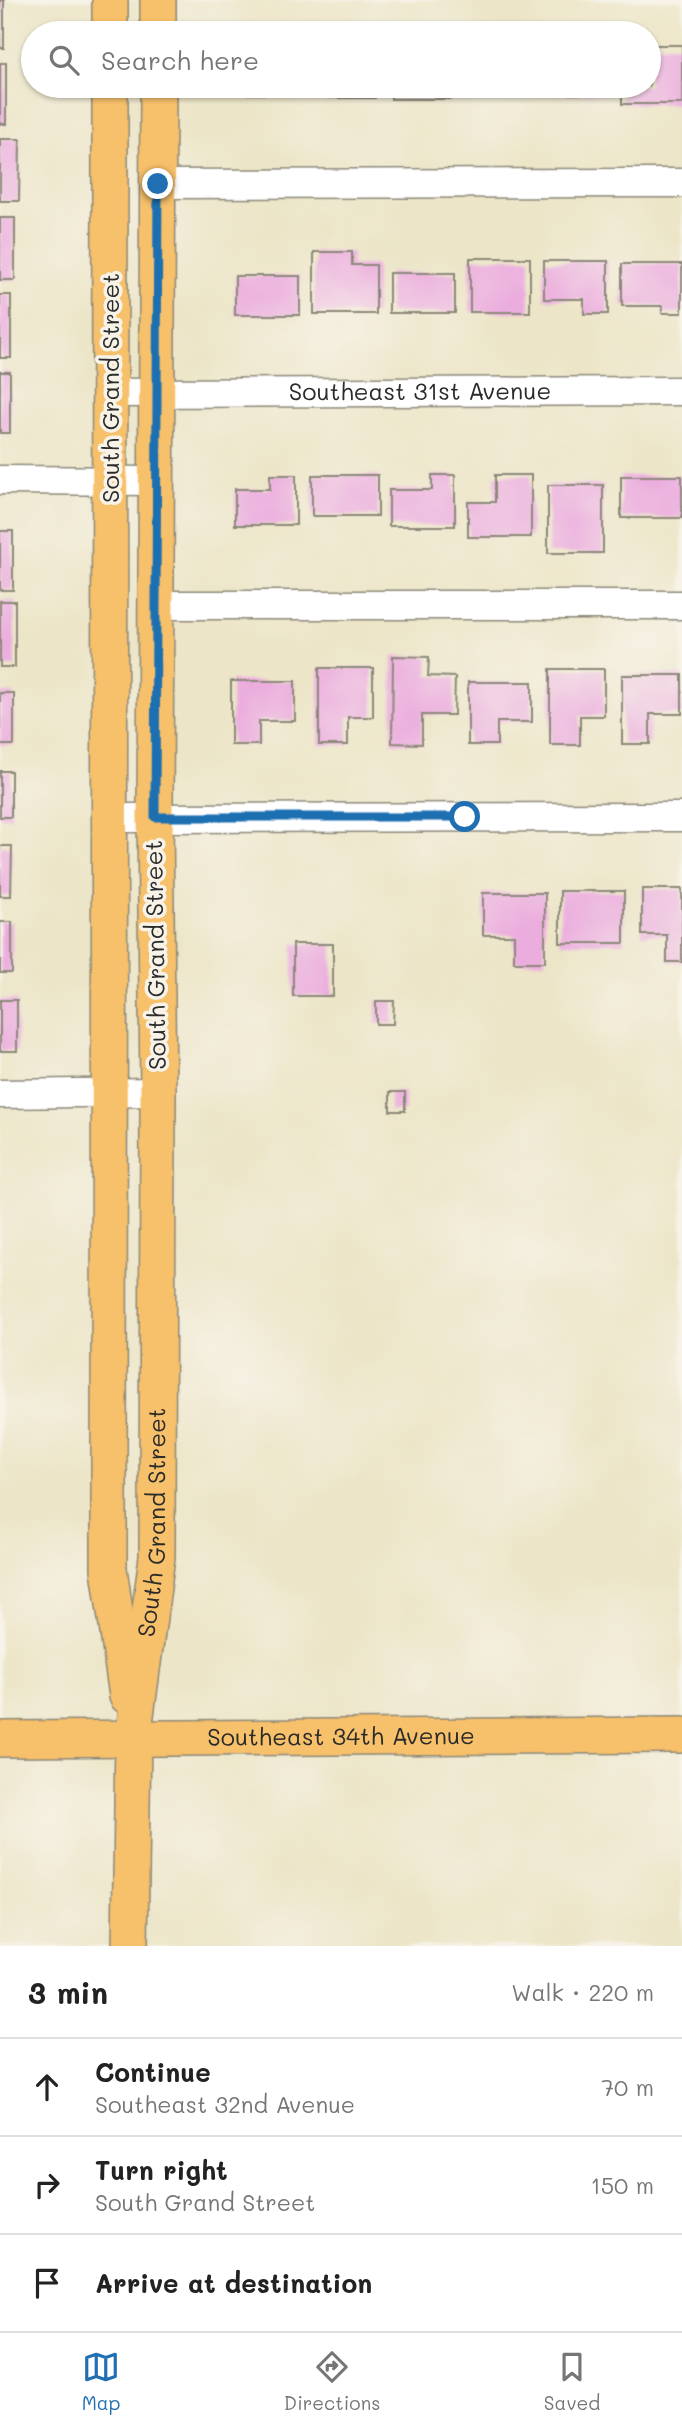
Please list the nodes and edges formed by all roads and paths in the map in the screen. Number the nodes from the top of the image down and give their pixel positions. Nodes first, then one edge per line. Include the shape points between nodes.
1 (110, 0) edge
2 (158, 0) edge
3 (110, 21) edge
4 (158, 21) edge
5 (110, 98) edge
6 (158, 98) edge
7 (682, 183) edge
8 (158, 184) junction
9 (682, 391) edge
10 (111, 393) junction
11 (157, 393) junction
12 (0, 480) edge
13 (111, 481) junction
14 (157, 481) junction
15 (156, 605) junction
16 (682, 605) edge
17 (155, 817) junction
18 (682, 817) edge
19 (110, 818) junction
20 (158, 1092) junction
21 (110, 1093) junction
22 (0, 1094) edge
23 (682, 1735) edge
24 (133, 1738) junction
25 (0, 1740) edge
26 (130, 1946) edge

1 - 3 main road
2 - 4 main road
5 - 10 main road, South Grand Street
6 - 8 main road, South Grand Street
7 - 8 street
8 - 11 main road, South Grand Street
9 - 11 street, Southeast 31st Avenue
10 - 11 street, Southeast 31st Avenue
10 - 13 main road, South Grand Street
11 - 14 main road, South Grand Street
12 - 13 street
13 - 14 street
13 - 19 main road, South Grand Street
14 - 15 main road, South Grand Street
15 - 16 street
15 - 17 main road, South Grand Street
17 - 18 street
17 - 19 street
17 - 20 main road, South Grand Street
19 - 21 main road, South Grand Street
20 - 21 street
20 - 24 main road, South Grand Street via 157,1557
21 - 22 street
21 - 24 main road, South Grand Street via 109,1569
23 - 24 main road, Southeast 34th Avenue
24 - 25 main road, Southeast 34th Avenue
24 - 26 main road, South Grand Street

